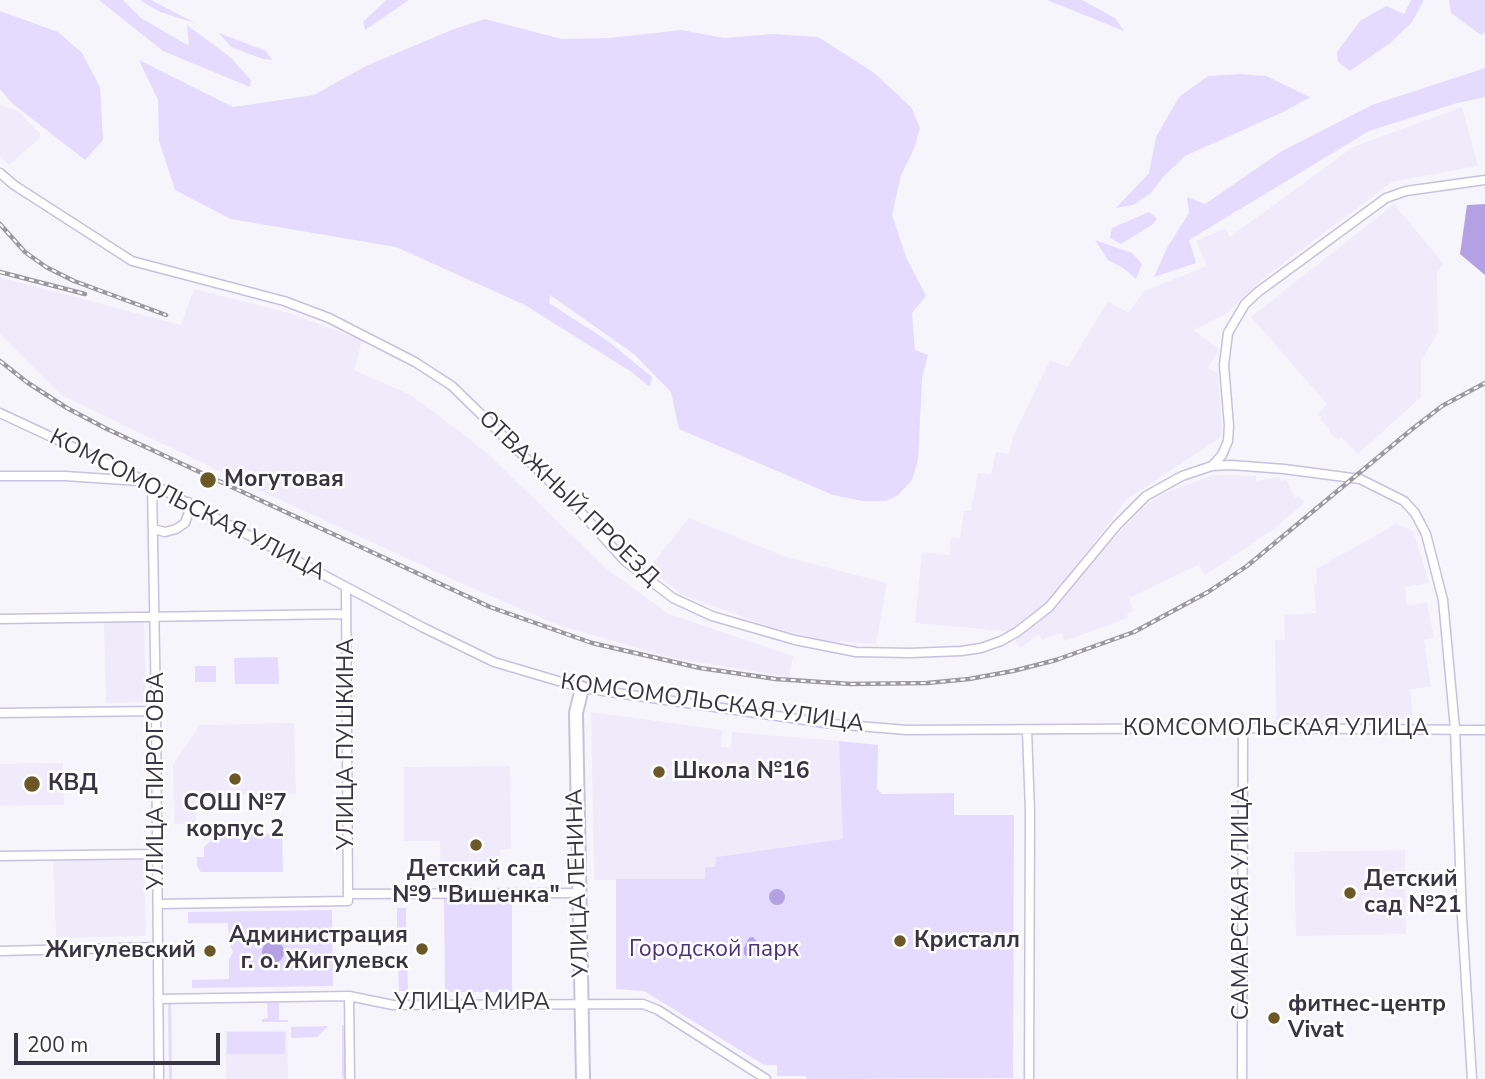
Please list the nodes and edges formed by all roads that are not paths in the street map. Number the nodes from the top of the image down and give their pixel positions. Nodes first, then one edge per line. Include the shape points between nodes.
1 (0, 173) edge
2 (1485, 180) edge
3 (0, 413) edge
4 (1212, 466) junction
5 (0, 476) edge
6 (148, 482) junction
7 (188, 502) junction
8 (153, 529) junction
9 (346, 587) junction
10 (346, 614) junction
11 (155, 617) junction
12 (0, 620) edge
13 (582, 688) junction
14 (156, 711) junction
15 (0, 713) edge
16 (1243, 728) junction
17 (1455, 729) junction
18 (1027, 730) junction
19 (1485, 730) edge
20 (157, 854) junction
21 (0, 856) edge
22 (578, 893) junction
23 (348, 897) junction
24 (158, 904) junction
25 (158, 947) junction
26 (0, 951) edge
27 (349, 996) junction
28 (158, 999) junction
29 (582, 1003) junction
30 (159, 1079) edge
31 (350, 1079) edge
32 (583, 1079) edge
33 (765, 1079) edge
34 (1029, 1079) edge
35 (1242, 1079) edge
36 (1472, 1079) edge

1 - 4 street, ОТВАЖНЫЙ ПРОЕЗД via 132,261 285,301 415,362 452,386 650,582 712,616 795,640 856,653 961,651 1001,641 1049,607 1146,496
2 - 4 street via 1386,198 1245,304 1228,333 1225,354 1228,442
3 - 6 street, КОМСОМОЛЬСКАЯ УЛИЦА
4 - 17 street via 1354,478 1404,501 1426,534 1443,600
5 - 6 street
6 - 7 street, КОМСОМОЛЬСКАЯ УЛИЦА
6 - 8 street, УЛИЦА ПИРОГОВА
7 - 8 street via 185,523 165,532
7 - 9 street, КОМСОМОЛЬСКАЯ УЛИЦА
8 - 11 street, УЛИЦА ПИРОГОВА
9 - 10 street, УЛИЦА ПУШКИНА
9 - 13 street, КОМСОМОЛЬСКАЯ УЛИЦА via 494,662
10 - 11 street, КОМСОМОЛЬСКАЯ УЛИЦА
10 - 23 street, УЛИЦА ПУШКИНА
11 - 12 street, КОМСОМОЛЬСКАЯ УЛИЦА
11 - 14 street, УЛИЦА ПИРОГОВА
13 - 18 street, КОМСОМОЛЬСКАЯ УЛИЦА via 864,728
13 - 22 street, УЛИЦА ЛЕНИНА via 576,713
14 - 15 street
14 - 20 street, УЛИЦА ПИРОГОВА
16 - 17 street, КОМСОМОЛЬСКАЯ УЛИЦА
16 - 18 street, КОМСОМОЛЬСКАЯ УЛИЦА
16 - 35 street, САМАРСКАЯ УЛИЦА
17 - 19 street, КОМСОМОЛЬСКАЯ УЛИЦА
17 - 36 street
18 - 34 street
20 - 21 street
20 - 24 street, УЛИЦА ПИРОГОВА
22 - 23 street
22 - 29 street, УЛИЦА ЛЕНИНА
23 - 24 street
24 - 25 street, УЛИЦА ПИРОГОВА
25 - 26 street
25 - 28 street, УЛИЦА ПИРОГОВА
27 - 28 street, УЛИЦА МИРА
27 - 29 street, УЛИЦА МИРА via 393,1005
27 - 31 street
28 - 30 street, УЛИЦА ПИРОГОВА
29 - 32 street, УЛИЦА ЛЕНИНА
29 - 33 street, УЛИЦА МИРА via 643,1004

